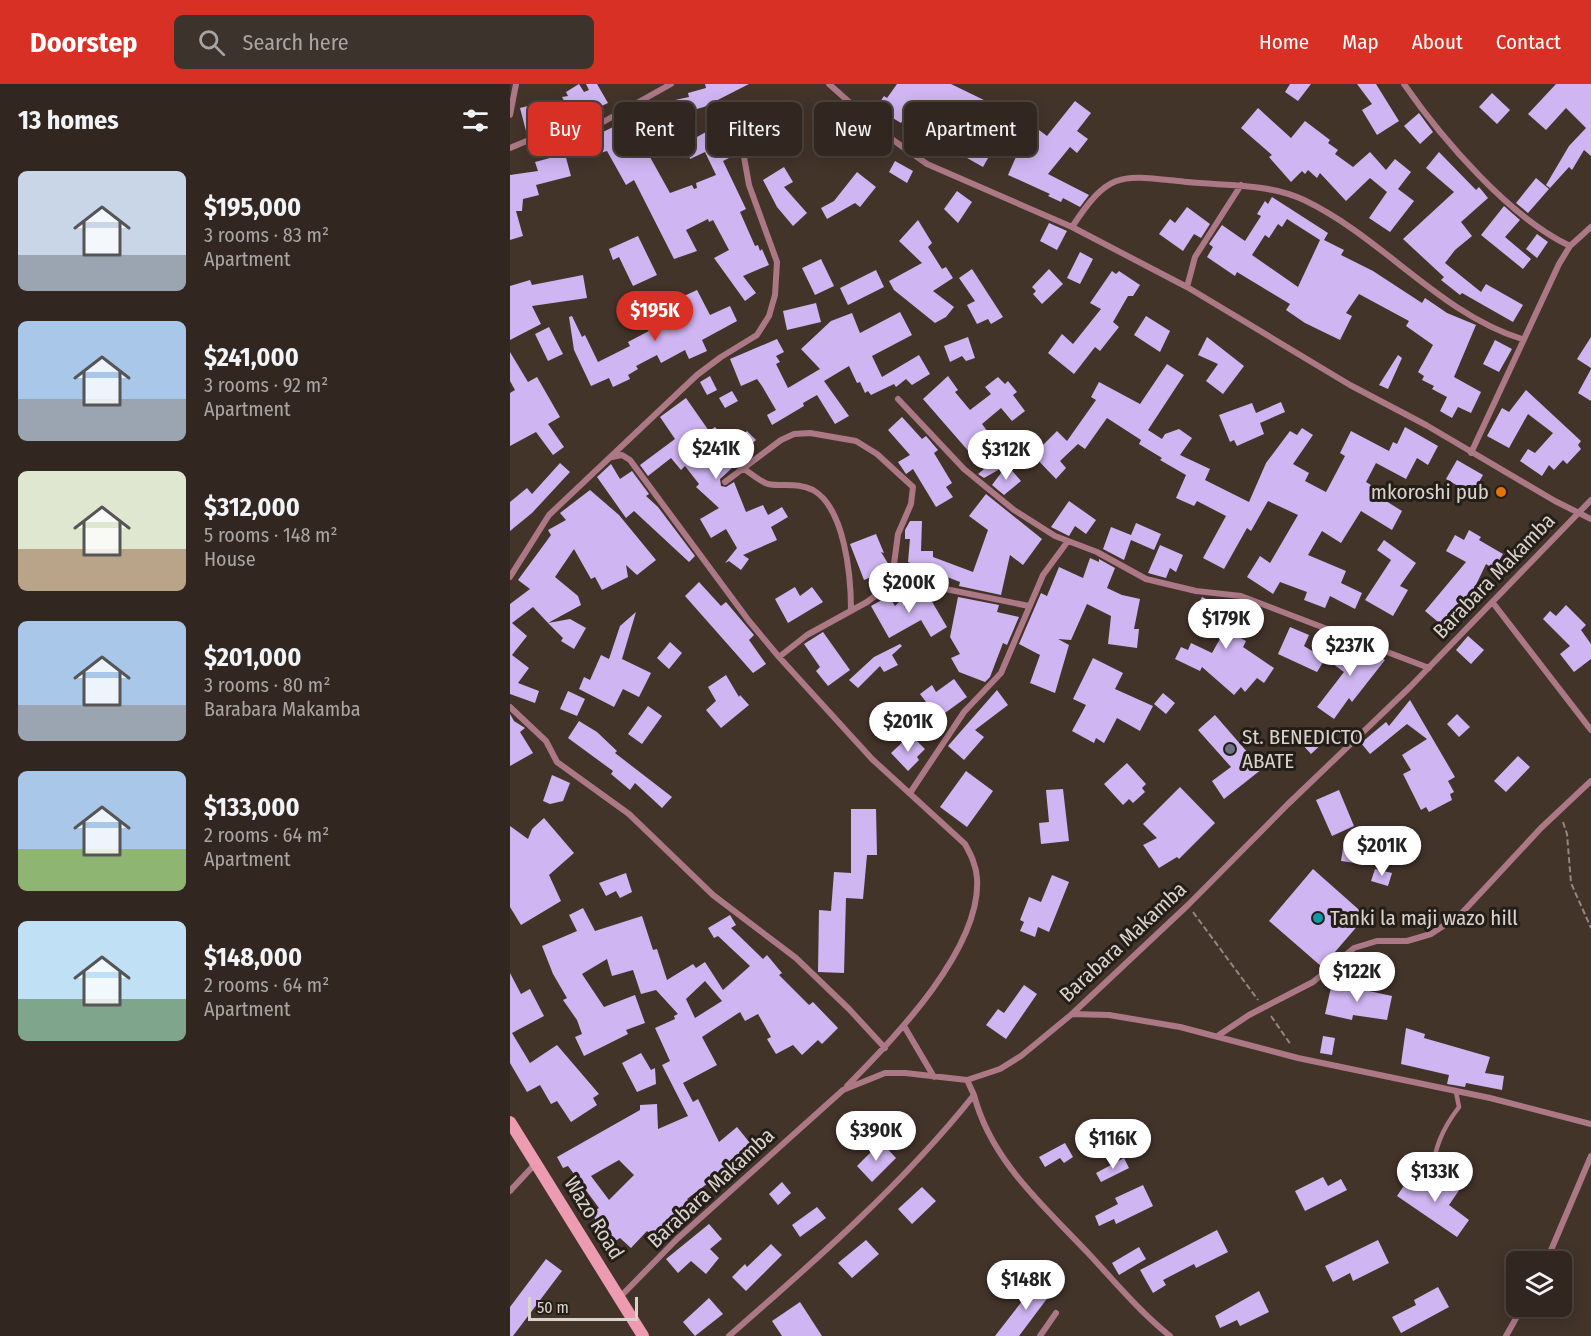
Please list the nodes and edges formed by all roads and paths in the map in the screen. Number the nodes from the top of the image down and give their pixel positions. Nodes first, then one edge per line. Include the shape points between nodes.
1 (516, 84) edge
2 (671, 84) edge
3 (829, 84) edge
4 (1404, 84) edge
5 (510, 115) edge
6 (510, 148) edge
7 (744, 156) edge
8 (1241, 185) junction
9 (1072, 227) junction
10 (1591, 227) edge
11 (1570, 246) junction
12 (1187, 287) junction
13 (1522, 339) junction
14 (898, 399) dead end
15 (1471, 453) junction
16 (612, 457) junction
17 (744, 469) junction
18 (725, 482) dead end
19 (1591, 500) edge
20 (1579, 512) junction
21 (1591, 519) edge
22 (1068, 541) junction
23 (510, 577) edge
24 (888, 586) junction
25 (1493, 603) junction
26 (1029, 606) junction
27 (851, 610) junction
28 (779, 657) junction
29 (1429, 668) junction
30 (510, 707) edge
31 (1591, 730) edge
32 (1591, 781) edge
33 (910, 793) junction
34 (1560, 811) junction
35 (1188, 905) junction
36 (1591, 928) edge
37 (1264, 1007) junction
38 (1072, 1014) junction
39 (904, 1026) junction
40 (1219, 1035) junction
41 (885, 1048) junction
42 (1298, 1059) junction
43 (934, 1077) junction
44 (968, 1080) junction
45 (843, 1090) junction
46 (1456, 1092) junction
47 (974, 1095) junction
48 (510, 1122) edge
49 (1591, 1124) edge
50 (1591, 1156) edge
51 (537, 1162) junction
52 (1431, 1177) dead end
53 (510, 1191) edge
54 (1551, 1251) edge
55 (621, 1296) junction
56 (1056, 1313) dead end
57 (1517, 1317) edge
58 (643, 1336) edge
59 (729, 1336) edge
60 (1040, 1336) edge
61 (1170, 1336) edge
62 (1506, 1336) edge

1 - 5 street
2 - 6 street via 596,126 548,132
3 - 9 street via 885,135 927,164
4 - 11 street via 1458,152 1488,182 1548,235
7 - 16 street via 749,185 777,262 769,316 757,335 698,375
8 - 9 street via 1119,179 1103,187
8 - 12 street via 1195,257
8 - 13 street via 1303,200 1463,311 1494,330
9 - 12 street
10 - 11 street
11 - 13 street
12 - 15 street
13 - 15 street
14 - 22 street via 964,469 1014,510
15 - 20 street
16 - 23 street via 549,515
16 - 28 street via 622,455 630,460
17 - 18 street
17 - 24 street via 794,434 840,436 877,454 913,488 911,504 898,534
17 - 27 street via 770,484 813,490 824,500 840,532
19 - 20 street, Barabara Makamba
20 - 21 street
20 - 25 street, Barabara Makamba
22 - 26 street via 1043,575
22 - 29 street via 1146,579 1196,591 1241,596
24 - 26 street via 916,583
24 - 27 street
25 - 29 street, Barabara Makamba
25 - 31 street
26 - 33 street via 1001,673 964,712
27 - 28 street via 807,635
28 - 33 street via 853,739
29 - 35 street, Barabara Makamba
30 - 41 street via 546,741 557,762 629,814 713,895 796,958
32 - 34 street
33 - 39 street via 965,844 974,860 977,879 963,941
34 - 36 path via 1567,834 1571,883
34 - 37 street via 1460,915 1431,934 1354,948 1313,982
35 - 37 path
35 - 38 street, Barabara Makamba
37 - 40 street
37 - 42 path via 1284,1032
38 - 40 street via 1109,1015
38 - 44 street, Barabara Makamba via 1000,1070
39 - 41 street
39 - 43 street
40 - 42 street
41 - 45 street
42 - 46 street
43 - 44 street, Barabara Makamba
43 - 45 street, Barabara Makamba via 885,1073
44 - 47 street
45 - 55 street, Barabara Makamba via 677,1239
46 - 49 street
46 - 52 lane via 1459,1107 1436,1143
47 - 59 street via 866,1212
47 - 61 street via 987,1131 1017,1176
48 - 51 main road, Wazo Road
50 - 54 street
51 - 53 street
51 - 55 main road, Wazo Road
55 - 58 main road, Wazo Road
56 - 60 street
57 - 62 street

